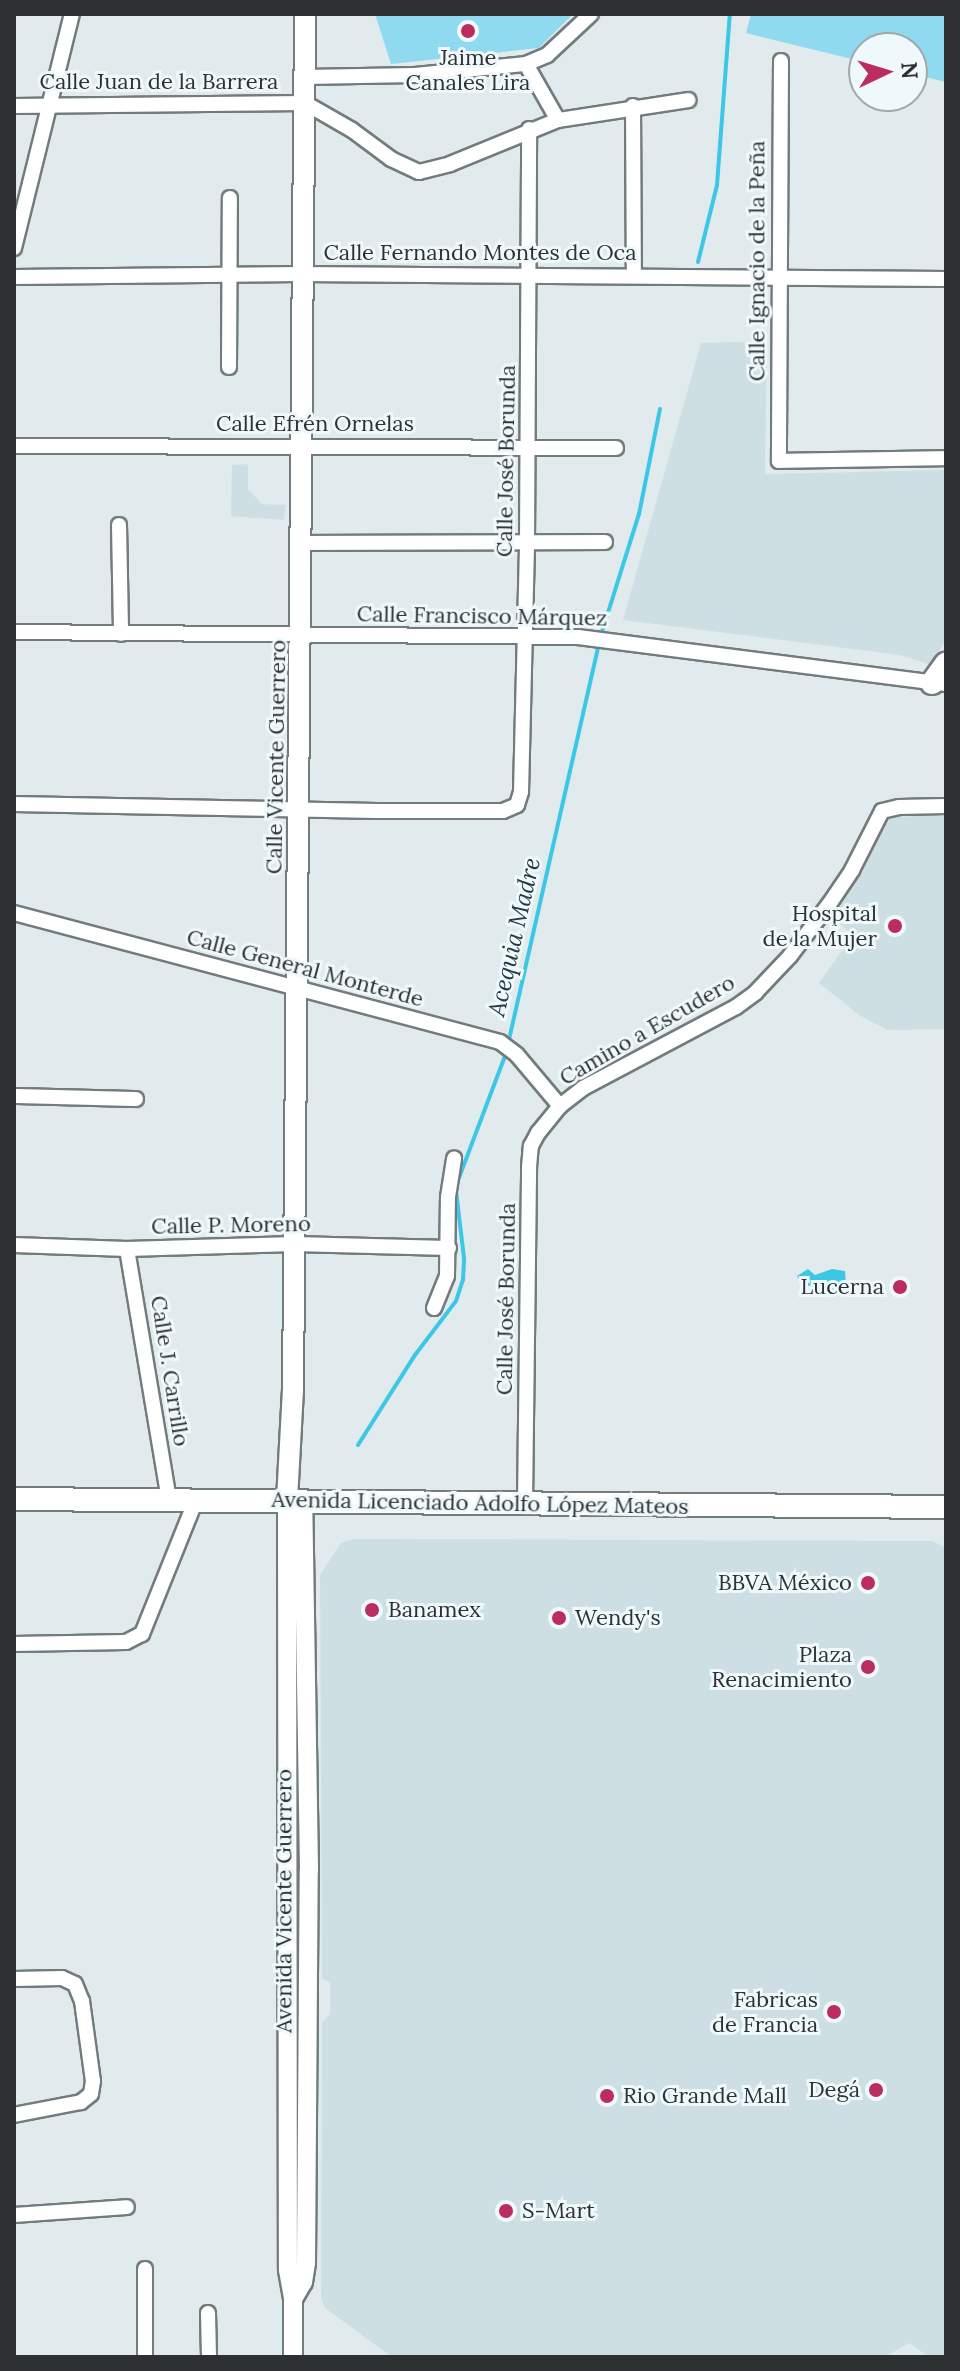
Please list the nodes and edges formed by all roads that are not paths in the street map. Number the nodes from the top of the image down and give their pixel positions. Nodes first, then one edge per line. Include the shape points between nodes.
1 (72, 14) edge
2 (305, 14) edge
3 (591, 14) edge
4 (781, 61) dead end
5 (526, 64) junction
6 (305, 77) junction
7 (688, 100) dead end
8 (305, 103) junction
9 (52, 104) junction
10 (14, 106) edge
11 (633, 106) junction
12 (558, 120) junction
13 (529, 129) junction
14 (230, 198) dead end
15 (14, 248) edge
16 (301, 274) junction
17 (230, 275) junction
18 (634, 275) junction
19 (529, 276) junction
20 (14, 277) edge
21 (777, 277) junction
22 (946, 279) edge
23 (229, 367) dead end
24 (302, 445) junction
25 (14, 446) edge
26 (528, 447) junction
27 (616, 448) dead end
28 (946, 458) edge
29 (119, 525) dead end
30 (605, 542) dead end
31 (302, 543) junction
32 (527, 543) junction
33 (14, 632) edge
34 (121, 634) junction
35 (523, 636) junction
36 (301, 637) junction
37 (941, 677) edge
38 (14, 804) edge
39 (946, 806) edge
40 (300, 810) junction
41 (14, 913) edge
42 (296, 989) junction
43 (14, 1096) edge
44 (136, 1099) dead end
45 (560, 1106) junction
46 (454, 1158) dead end
47 (294, 1244) junction
48 (14, 1245) edge
49 (449, 1248) junction
50 (127, 1249) junction
51 (434, 1308) dead end
52 (946, 1488) edge
53 (14, 1499) edge
54 (169, 1500) junction
55 (196, 1500) junction
56 (295, 1500) junction
57 (525, 1503) junction
58 (922, 1506) junction
59 (946, 1507) edge
60 (14, 1644) edge
61 (14, 1979) edge
62 (14, 2115) edge
63 (127, 2207) dead end
64 (14, 2215) edge
65 (145, 2269) dead end
66 (208, 2313) dead end
67 (145, 2357) edge
68 (209, 2357) edge
69 (293, 2357) edge

1 - 9 street
2 - 6 main road, Calle Vicente Guerrero
3 - 5 street via 547,55
4 - 21 street, Calle Ignacio de la Peña
5 - 6 street via 415,75
5 - 12 street
6 - 8 main road, Calle Vicente Guerrero
7 - 11 street
8 - 9 street, Calle Juan de la Barrera
8 - 13 street via 419,172
8 - 16 main road, Calle Vicente Guerrero
9 - 10 street, Calle Juan de la Barrera
9 - 15 street
11 - 12 street
11 - 18 street
12 - 13 street
13 - 19 street, Calle José Borunda
14 - 17 street
16 - 17 street, Calle Fernando Montes de Oca
16 - 19 street, Calle Fernando Montes de Oca
16 - 24 main road, Calle Vicente Guerrero
17 - 20 street, Calle Fernando Montes de Oca
17 - 23 street
18 - 19 street, Calle Fernando Montes de Oca
18 - 21 street, Calle Fernando Montes de Oca
19 - 26 street, Calle José Borunda
21 - 22 street, Calle Fernando Montes de Oca
21 - 28 street, Calle Ignacio de la Peña via 779,461
24 - 25 street, Calle Efrén Ornelas
24 - 26 street, Calle Efrén Ornelas
24 - 31 main road, Calle Vicente Guerrero
26 - 27 street, Calle Efrén Ornelas
26 - 32 street, Calle José Borunda
29 - 34 street
30 - 32 street
31 - 32 street
31 - 36 main road, Calle Vicente Guerrero
32 - 35 street, Calle José Borunda
33 - 34 street, Calle Francisco Márquez
34 - 36 street, Calle Francisco Márquez
35 - 36 street, Calle Francisco Márquez
35 - 37 street, Calle Francisco Márquez via 615,640
35 - 40 street, Calle José Borunda via 517,805 503,811
36 - 40 main road, Calle Vicente Guerrero
38 - 40 street
39 - 45 street, Camino a Escudero via 882,811 837,892 755,993 583,1088
40 - 42 main road, Calle Vicente Guerrero
41 - 42 street, Calle General Monterde
42 - 45 street, Calle General Monterde via 500,1042
42 - 47 main road, Calle Vicente Guerrero
43 - 44 street
45 - 57 street, Calle José Borunda via 531,1146 529,1167
46 - 49 street
47 - 49 street, Calle P. Moreno
47 - 50 street, Calle P. Moreno
47 - 56 main road, Calle Vicente Guerrero
48 - 50 street, Calle P. Moreno
49 - 51 street via 447,1276
50 - 54 street, Calle J. Carrillo
52 - 58 main road
53 - 54 main road, Avenida Licenciado Adolfo López Mateos
54 - 55 main road, Avenida Licenciado Adolfo López Mateos
55 - 56 main road, Avenida Licenciado Adolfo López Mateos
55 - 60 street via 142,1634 126,1642
56 - 57 main road, Avenida Licenciado Adolfo López Mateos
56 - 69 street, Avenida Vicente Guerrero via 309,1856 306,2262 293,2299
57 - 58 main road, Avenida Licenciado Adolfo López Mateos
58 - 59 main road, Avenida Licenciado Adolfo López Mateos
61 - 62 street via 62,1978 75,1984 93,2081 91,2094 81,2102
63 - 64 street
65 - 67 street
66 - 68 street

